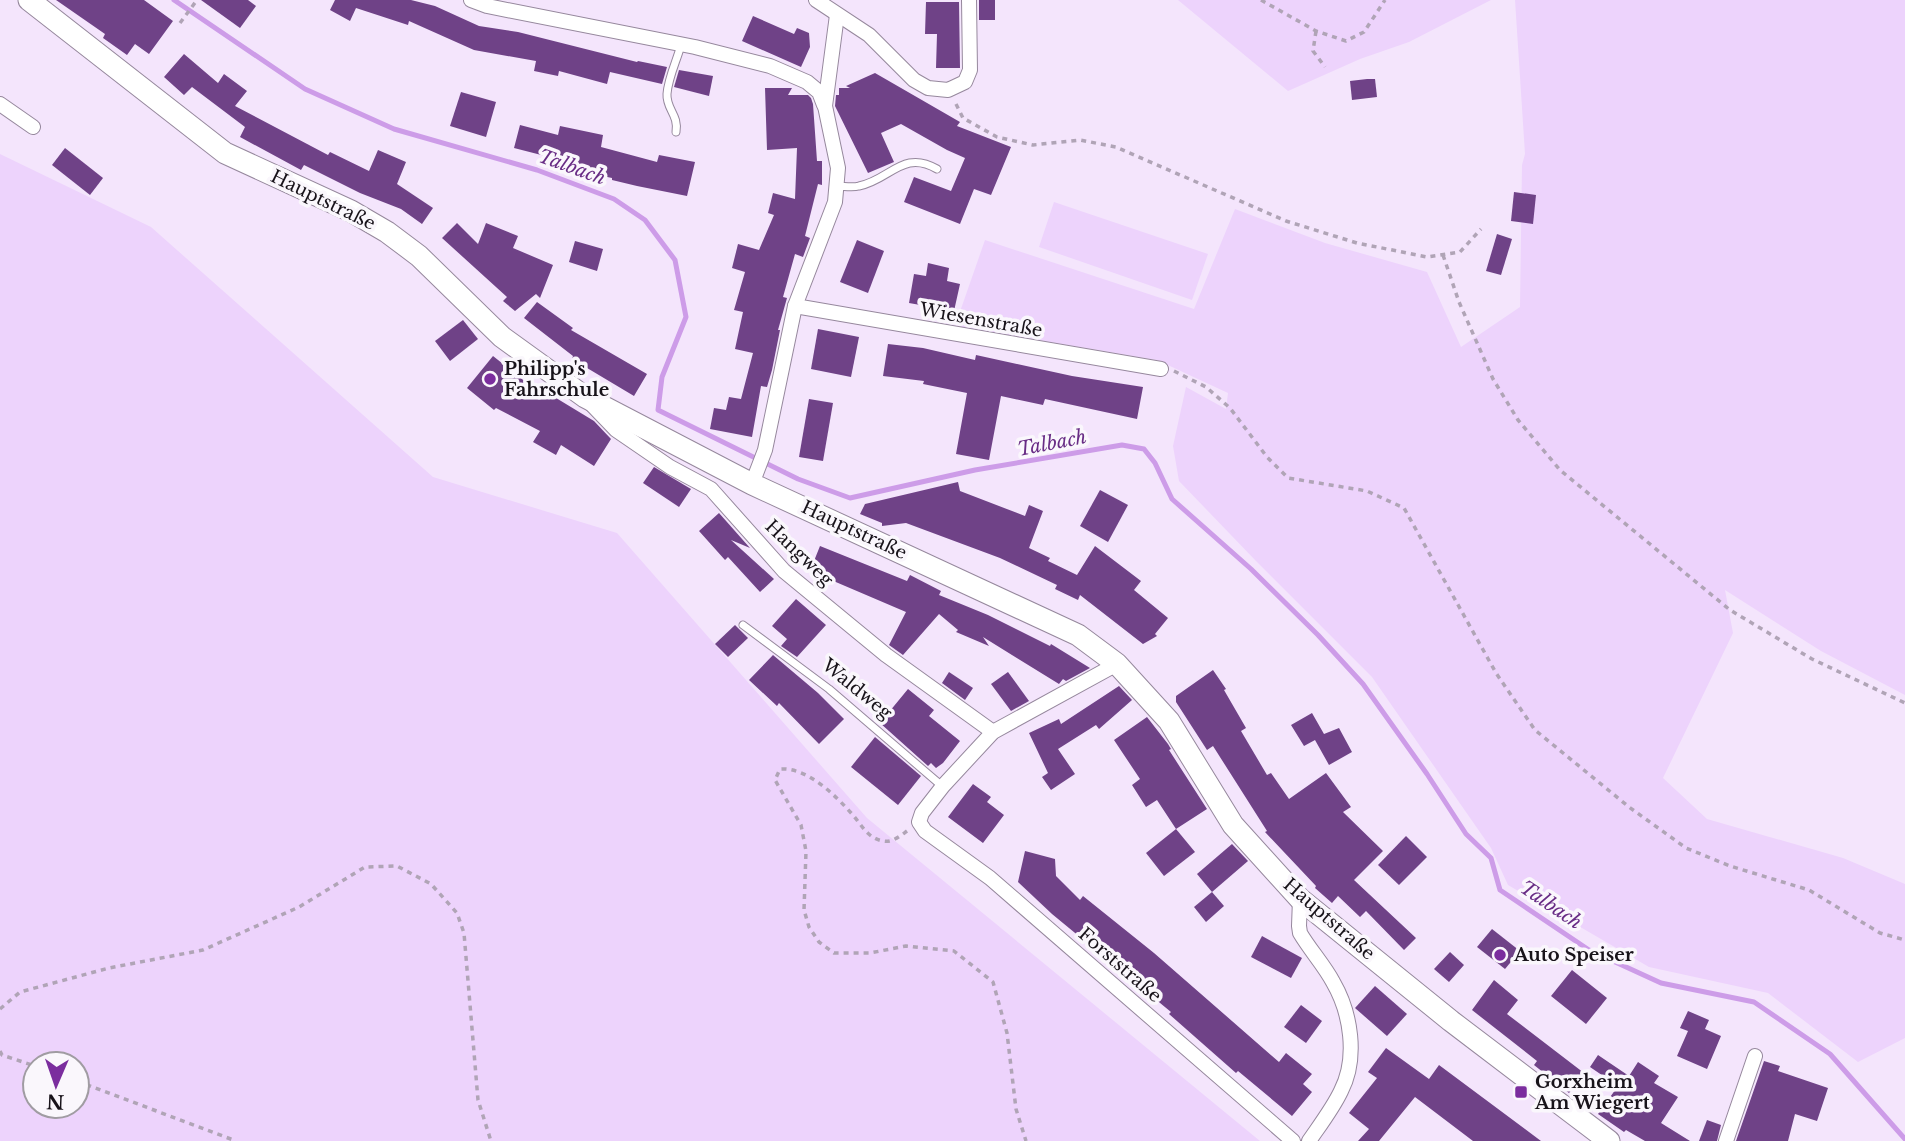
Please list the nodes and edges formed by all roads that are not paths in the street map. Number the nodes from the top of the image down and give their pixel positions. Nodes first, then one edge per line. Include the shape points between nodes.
1 (29, 0) edge
2 (471, 0) edge
3 (816, 0) edge
4 (969, 0) edge
5 (837, 15) junction
6 (681, 44) junction
7 (0, 104) edge
8 (825, 106) junction
9 (33, 127) dead end
10 (677, 132) dead end
11 (937, 169) dead end
12 (836, 186) junction
13 (795, 306) junction
14 (1161, 369) road end
15 (585, 397) junction
16 (755, 477) junction
17 (743, 625) dead end
18 (1117, 664) junction
19 (993, 732) junction
20 (943, 786) junction
21 (1300, 899) junction
22 (1755, 1056) dead end
23 (1602, 1138) edge
24 (1293, 1141) edge
25 (1310, 1141) edge
26 (1726, 1141) edge

1 - 15 main road, Hauptstraße via 225,153 387,232 419,256 502,337
2 - 6 street
3 - 5 street
4 - 5 street via 970,70 965,82 948,90 928,88 914,80 869,35
5 - 8 street
6 - 8 street via 770,66 807,82 819,92
6 - 10 lane via 667,94 678,122
7 - 9 street
8 - 12 street via 838,168
11 - 12 lane via 924,161 911,162 863,185
12 - 13 street via 835,202
13 - 14 street, Wiesenstraße
13 - 16 street via 765,450
15 - 16 main road, Hauptstraße
15 - 19 street, Hangweg via 616,430 711,489 784,570 886,655
16 - 18 main road, Hauptstraße via 1058,624
17 - 20 lane, Waldweg
18 - 19 street
18 - 21 main road, Hauptstraße via 1170,721 1233,825
19 - 20 street
20 - 24 street, Forststraße via 922,813 919,822 925,831 990,878
21 - 23 main road, Hauptstraße
21 - 25 street via 1300,933 1341,997 1349,1029 1347,1076
22 - 26 street

